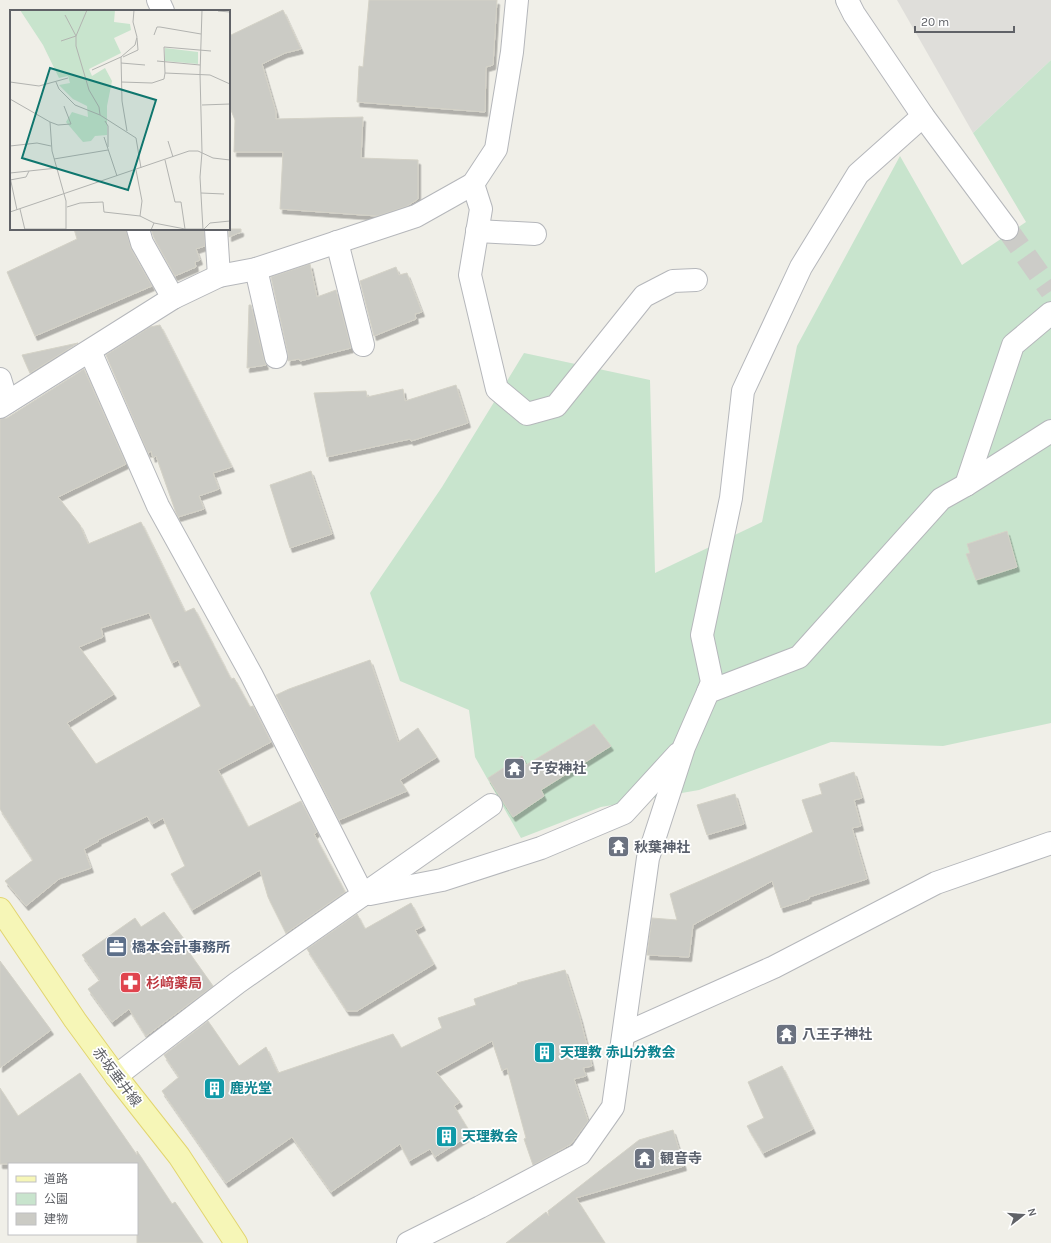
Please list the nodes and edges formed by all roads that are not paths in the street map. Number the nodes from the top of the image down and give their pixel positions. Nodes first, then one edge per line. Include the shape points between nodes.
1 (158, 0) edge
2 (517, 0) edge
3 (847, 0) edge
4 (163, 10) edge
5 (923, 116) junction
6 (473, 184) junction
7 (1007, 229) tunnel mouth
8 (138, 230) edge
9 (216, 230) edge
10 (477, 231) junction
11 (535, 234) dead end
12 (337, 242) junction
13 (256, 269) junction
14 (219, 276) junction
15 (696, 280) dead end
16 (173, 298) junction
17 (1051, 313) edge
18 (363, 345) dead end
19 (90, 351) junction
20 (276, 357) dead end
21 (0, 379) edge
22 (4, 405) edge
23 (1051, 431) edge
24 (966, 485) junction
25 (708, 692) junction
26 (684, 747) junction
27 (491, 805) dead end
28 (1051, 843) edge
29 (363, 895) junction
30 (0, 910) edge
31 (624, 1034) junction
32 (116, 1076) junction
33 (236, 1243) edge
34 (408, 1243) edge

1 - 4 street
2 - 6 street via 512,52 496,150
3 - 5 street
5 - 7 street
5 - 25 street via 858,174 801,267 743,391 731,498 702,635 712,682
6 - 10 street via 481,209
6 - 12 street via 416,216
8 - 16 street via 142,243
9 - 14 street
10 - 11 street
10 - 15 street via 470,275 497,389 528,414 556,406 644,296 673,281
12 - 13 street
12 - 18 street
13 - 14 street
13 - 20 street
14 - 16 street
16 - 19 street
17 - 24 street via 1013,345
19 - 22 street
19 - 29 street via 158,506 251,674
21 - 22 street
23 - 24 street
24 - 25 street via 941,499 799,657
25 - 26 street
26 - 29 street via 624,813 541,848 442,880
26 - 31 street via 648,858
27 - 29 street
28 - 31 street via 936,883 774,967
29 - 32 street via 237,983
30 - 32 main road, 赤坂垂井線
31 - 34 street via 614,1107 580,1154 480,1208
32 - 33 main road, 赤坂垂井線 via 179,1156

